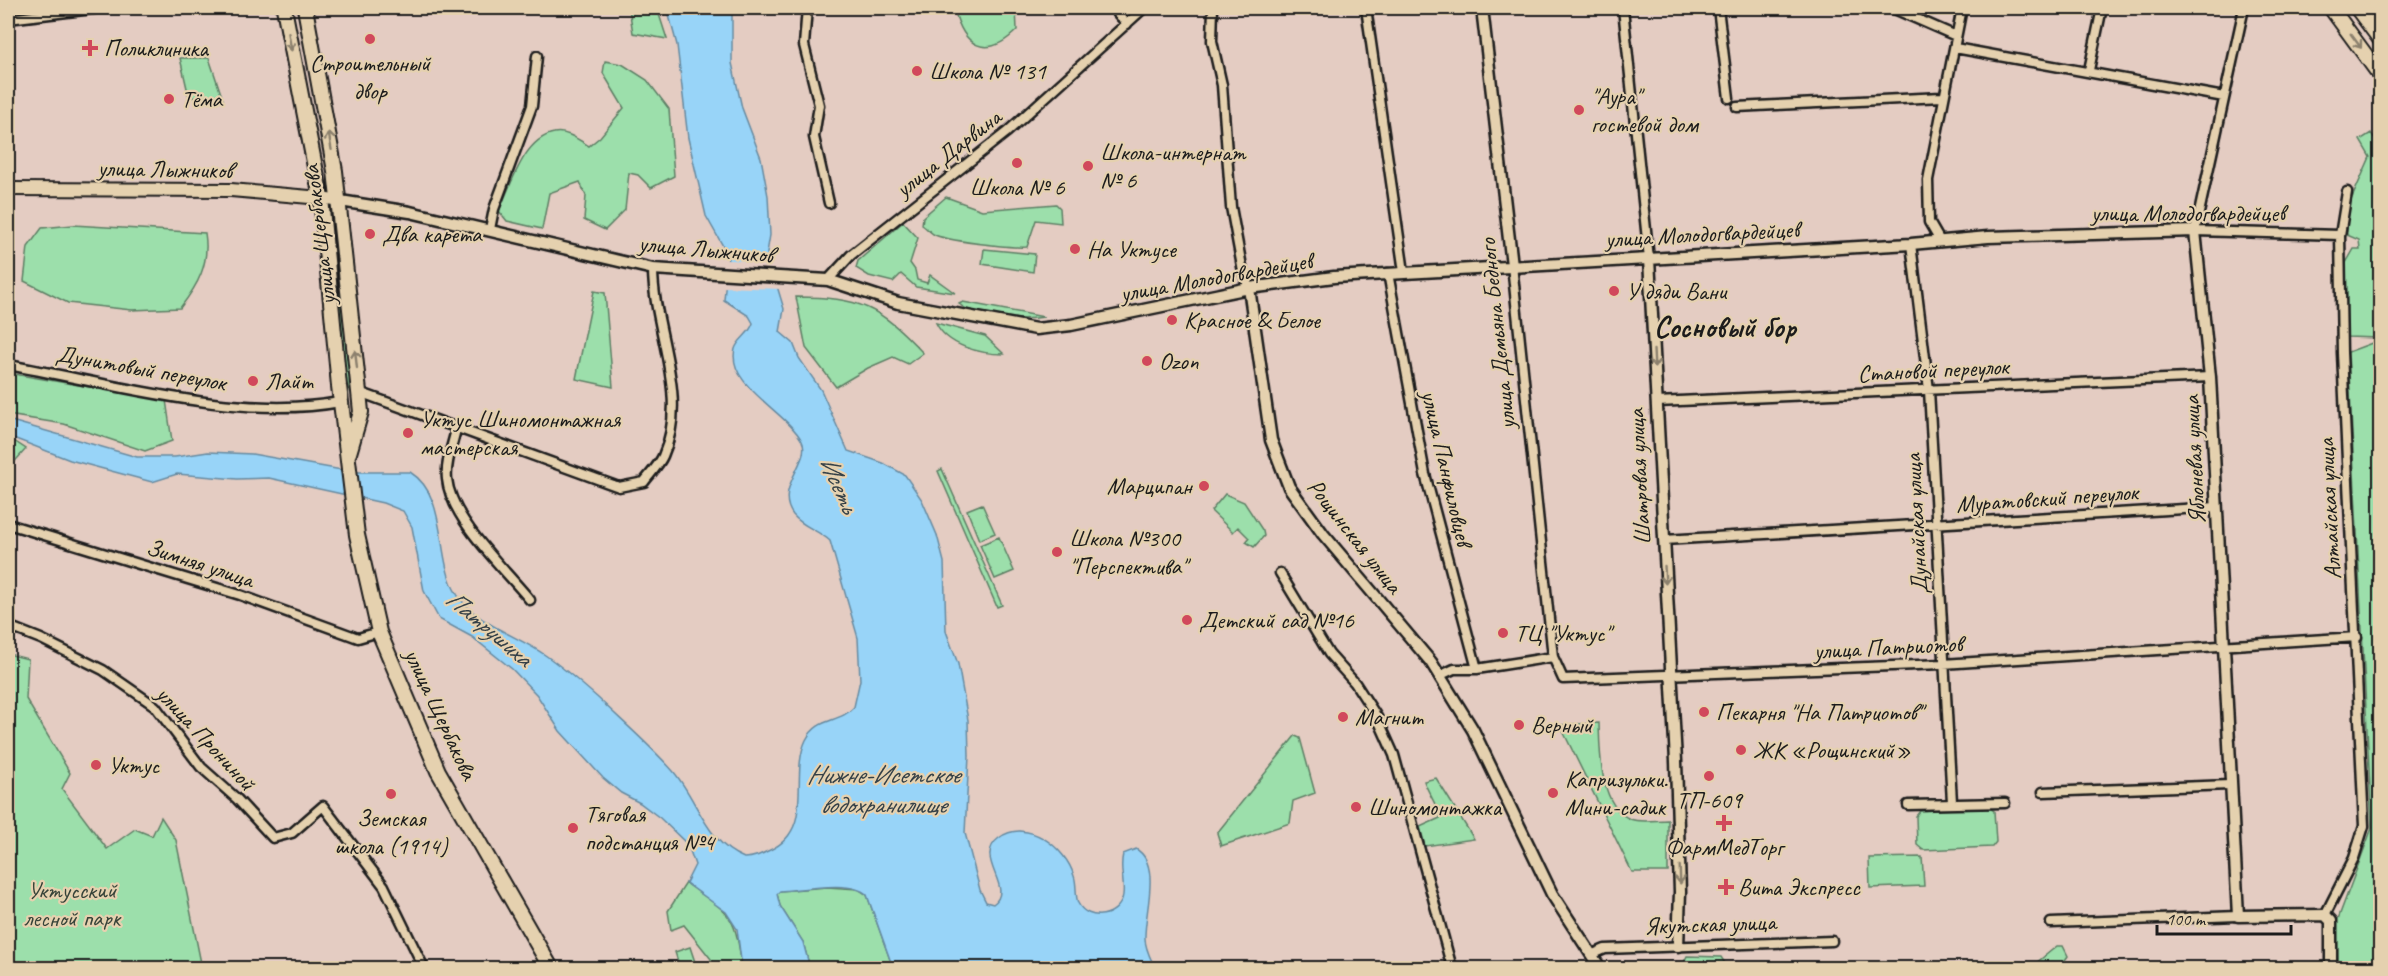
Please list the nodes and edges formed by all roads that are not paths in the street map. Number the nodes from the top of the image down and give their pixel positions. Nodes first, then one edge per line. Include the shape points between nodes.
1 (101, 8) edge
2 (284, 8) edge
3 (305, 8) edge
4 (807, 8) edge
5 (1113, 8) edge
6 (1144, 8) edge
7 (1213, 8) edge
8 (1366, 8) edge
9 (1482, 8) edge
10 (1623, 8) edge
11 (1718, 8) edge
12 (1893, 8) edge
13 (1962, 8) edge
14 (2102, 8) edge
15 (2244, 8) edge
16 (2331, 8) edge
17 (2357, 8) edge
18 (8, 19) edge
19 (1127, 24) junction
20 (1956, 36) junction
21 (2380, 39) edge
22 (1955, 48) junction
23 (537, 56) dead end
24 (2089, 70) junction
25 (2380, 75) edge
26 (2224, 96) junction
27 (1942, 97) junction
28 (1728, 98) dead end
29 (1737, 107) dead end
30 (8, 189) edge
31 (2348, 192) dead end
32 (321, 198) junction
33 (338, 199) junction
34 (830, 203) dead end
35 (490, 229) junction
36 (2195, 231) junction
37 (2340, 235) junction
38 (1940, 241) junction
39 (1911, 244) junction
40 (1649, 259) junction
41 (1512, 265) junction
42 (653, 269) junction
43 (1404, 272) junction
44 (1388, 273) junction
45 (828, 280) junction
46 (1249, 288) junction
47 (1071, 325) joint
48 (8, 365) edge
49 (2210, 376) junction
50 (1929, 390) junction
51 (359, 392) junction
52 (340, 402) junction
53 (1657, 402) junction
54 (456, 429) junction
55 (348, 462) junction
56 (2217, 507) junction
57 (8, 524) edge
58 (1935, 524) junction
59 (1664, 540) junction
60 (1280, 573) dead end
61 (530, 600) dead end
62 (8, 626) edge
63 (379, 632) junction
64 (2357, 637) junction
65 (2223, 647) junction
66 (1553, 657) junction
67 (1944, 664) junction
68 (1477, 669) junction
69 (1439, 676) junction
70 (1671, 677) junction
71 (2230, 785) junction
72 (2043, 792) dead end
73 (1952, 802) junction
74 (2004, 803) dead end
75 (1908, 805) dead end
76 (2325, 915) junction
77 (2238, 916) junction
78 (2051, 923) dead end
79 (1832, 941) dead end
80 (1678, 946) junction
81 (1591, 955) junction
82 (424, 969) edge
83 (551, 969) edge
84 (1452, 969) edge
85 (1599, 969) edge
86 (2331, 969) edge

1 - 18 street
2 -> 32 main road, улица Щербакова
33 -> 3 main road, улица Щербакова
4 - 34 street via 804,45 819,105 814,137
5 - 19 street
6 - 19 street, улица Дарвина
7 - 46 street, Рощинская улица via 1212,41 1222,85 1231,207
8 - 43 street
9 - 41 street, улица Демьяна Бедного
10 - 40 street, Шатровая улица
11 - 28 street
12 - 20 street
13 - 20 street
14 - 24 street
15 - 26 street, Яблоневая улица
16 -> 25 main road
17 - 21 main road
19 - 45 street, улица Дарвина via 1007,132 851,255
20 - 22 street
22 - 24 street
22 - 27 street
23 - 35 street via 532,106
24 - 26 street
26 - 36 street, Яблоневая улица
27 - 29 street
27 - 38 street via 1928,180 1929,222
30 - 32 main road, улица Лыжников via 231,190
31 - 37 street, Алтайская улица
32 - 33 street
32 - 52 main road, улица Щербакова
33 - 35 street, улица Лыжников
51 -> 33 main road, улица Щербакова
35 - 42 street, улица Лыжников
36 - 37 street, улица Молодогвардейцев
36 - 38 street, улица Молодогвардейцев
36 - 49 street, Яблоневая улица
37 - 64 street, Алтайская улица
38 - 39 street, улица Молодогвардейцев
39 - 40 street, улица Молодогвардейцев
39 - 50 street, Дунайская улица
40 - 41 street, улица Молодогвардейцев
40 -> 53 street, Шатровая улица
41 - 43 street, улица Молодогвардейцев
41 - 66 street, улица Демьяна Бедного
42 - 45 street, улица Лыжников
42 - 54 street via 672,384 671,421 663,456 645,482 619,487
43 - 44 street, улица Молодогвардейцев
44 - 46 street, улица Молодогвардейцев
44 - 68 street, улица Панфиловцев via 1425,474
45 - 47 street, улица Лыжников via 898,303 1008,325
46 - 47 street, улица Молодогвардейцев
46 - 69 street, Рощинская улица via 1271,440 1289,487
48 - 52 street, Дунитовый переулок via 208,402 266,406
49 - 50 street, Становой переулок
49 - 56 street, Яблоневая улица
50 - 53 street, Становой переулок
50 - 58 street, Дунайская улица
51 - 54 street
51 - 55 main road, улица Щербакова via 361,412
52 - 55 main road, улица Щербакова
53 - 59 street, Шатровая улица
54 - 61 street via 447,478 453,499 464,520
55 - 63 main road, улица Щербакова via 357,534
56 - 58 street, Муратовский переулок
56 - 65 street, Яблоневая улица
57 - 63 street, Зимняя улица via 240,595 358,638
58 - 59 street, Муратовский переулок
58 - 67 street, Дунайская улица
59 -> 70 street, Шатровая улица
60 - 84 street via 1329,654 1355,683 1377,717 1394,755
62 - 82 street, улица Прониной via 103,670 155,706 201,767 273,838 292,833 323,806 384,886
63 - 83 main road, улица Щербакова via 438,771
64 - 65 street, улица Патриотов
64 - 76 street, Алтайская улица via 2364,826 2354,858
65 - 67 street, улица Патриотов
65 - 71 street, Яблоневая улица
66 - 68 street
66 - 70 street, улица Патриотов via 1563,680
67 - 70 street, улица Патриотов
67 - 73 street, Дунайская улица
68 - 69 street via 1454,669
69 - 81 street, Рощинская улица via 1473,730 1552,894
70 -> 80 street, Шатровая улица via 1680,892
71 - 72 street
71 - 77 street, Яблоневая улица
73 - 74 street
73 - 75 street
76 - 77 street
76 - 86 street via 2331,921
77 - 78 street
79 - 80 street, Якутская улица
80 - 81 street, Якутская улица via 1605,949
81 - 85 street, Рощинская улица

